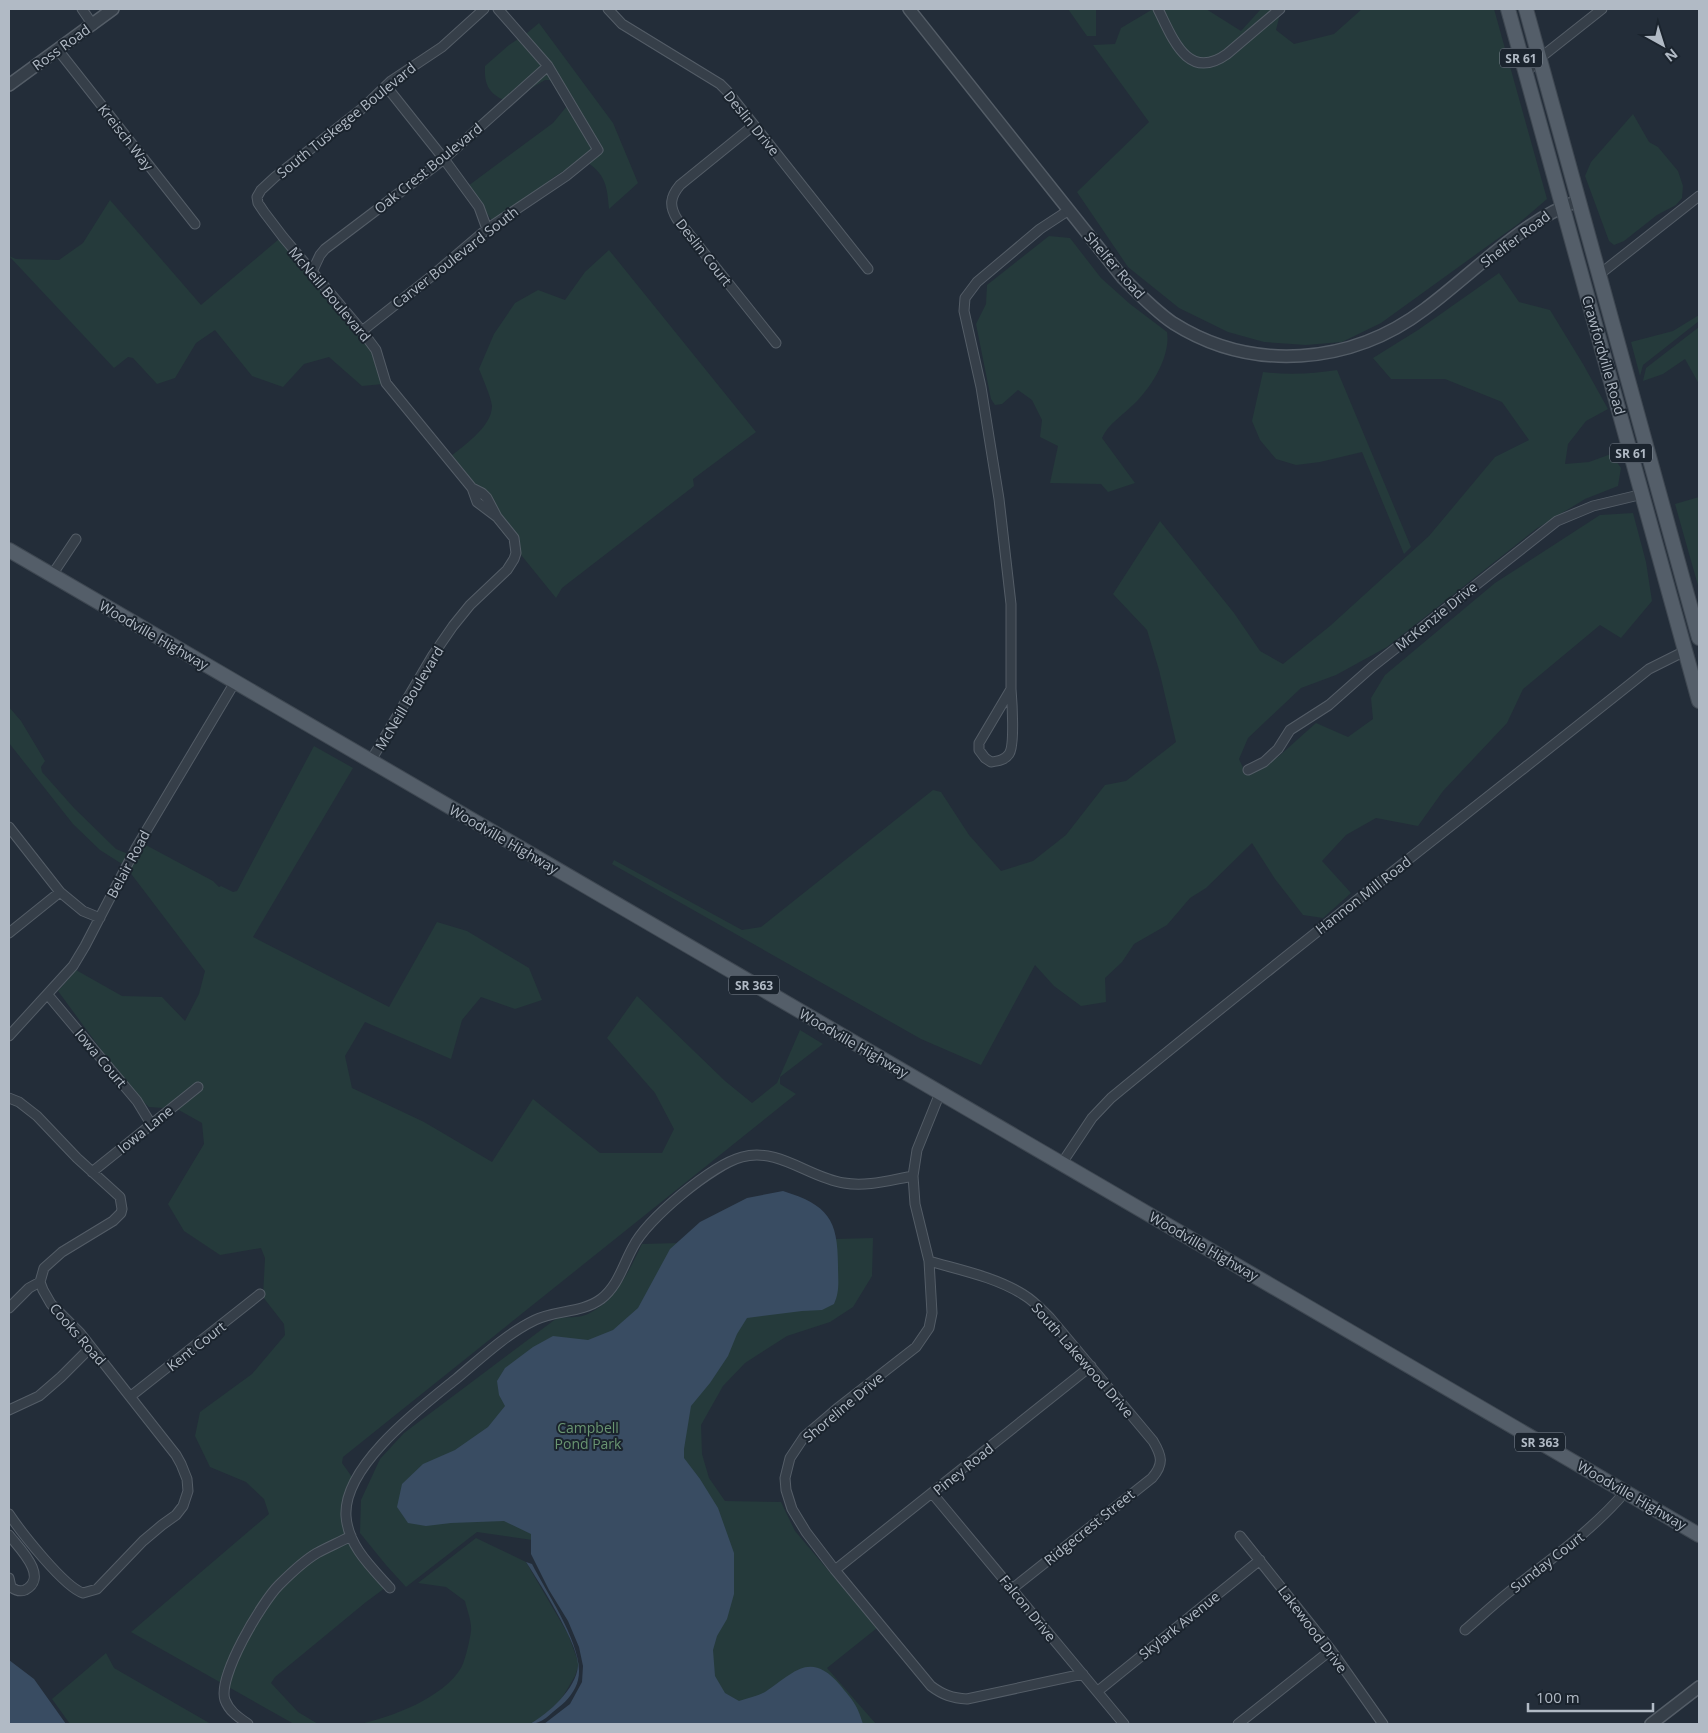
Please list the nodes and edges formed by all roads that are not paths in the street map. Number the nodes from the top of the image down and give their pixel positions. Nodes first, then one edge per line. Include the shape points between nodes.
1 (82, 9) edge
2 (113, 9) edge
3 (484, 9) edge
4 (498, 9) edge
5 (608, 9) edge
6 (909, 9) edge
7 (1158, 9) edge
8 (1280, 9) edge
9 (1508, 9) edge
10 (1526, 9) edge
11 (1602, 9) edge
12 (93, 25) junction
13 (58, 50) junction
14 (1540, 58) junction
15 (548, 66) junction
16 (1526, 74) junction
17 (9, 85) edge
18 (386, 86) junction
19 (754, 125) junction
20 (444, 159) junction
21 (257, 196) joint
22 (1699, 196) edge
23 (1578, 201) junction
24 (1562, 206) junction
25 (1069, 210) junction
26 (195, 224) dead end
27 (487, 229) junction
28 (868, 268) dead end
29 (312, 272) junction
30 (1600, 274) junction
31 (362, 331) junction
32 (776, 343) dead end
33 (1643, 494) junction
34 (76, 539) dead end
35 (9, 550) edge
36 (52, 576) junction
37 (1698, 633) edge
38 (1685, 651) junction
39 (1699, 662) edge
40 (235, 682) junction
41 (1012, 689) junction
42 (1699, 701) edge
43 (370, 762) junction
44 (1248, 770) dead end
45 (9, 827) edge
46 (60, 892) junction
47 (100, 918) junction
48 (9, 933) edge
49 (48, 995) junction
50 (9, 1036) edge
51 (198, 1087) dead end
52 (940, 1093) junction
53 (9, 1098) edge
54 (151, 1124) junction
55 (1062, 1163) junction
56 (92, 1172) junction
57 (913, 1176) junction
58 (929, 1261) junction
59 (40, 1282) junction
60 (260, 1294) dead end
61 (9, 1308) edge
62 (91, 1347) junction
63 (1091, 1366) junction
64 (131, 1396) junction
65 (9, 1410) edge
66 (1161, 1462) joint
67 (1625, 1492) junction
68 (932, 1493) junction
69 (9, 1514) edge
70 (9, 1535) edge
71 (1699, 1535) edge
72 (351, 1536) junction
73 (1240, 1536) dead end
74 (1260, 1560) junction
75 (835, 1570) junction
76 (9, 1578) edge
77 (390, 1588) dead end
78 (1012, 1589) junction
79 (1465, 1630) dead end
80 (1331, 1650) junction
81 (1083, 1674) junction
82 (1699, 1687) edge
83 (1098, 1691) junction
84 (248, 1724) edge
85 (1124, 1724) edge
86 (1238, 1724) edge
87 (1383, 1724) edge
88 (1651, 1724) edge

1 - 12 street
2 - 12 street, Ross Road
3 - 18 street, South Tuskegee Boulevard via 442,47
4 - 15 street
5 - 19 street, Deslin Drive via 622,24 720,84
6 - 25 street, Shelfer Road
7 - 8 street via 1168,31 1185,55 1205,64 1223,57
9 - 16 main road, Crawfordville Road / SR 61
10 - 14 main road, Crawfordville Road / SR 61
11 - 14 street
12 - 13 street, Ross Road
13 - 17 street, Ross Road
13 - 26 street, Kreisch Way
14 - 16 street
14 - 23 main road, Crawfordville Road / SR 61
15 - 20 street, Oak Crest Boulevard
15 - 27 street, Carver Boulevard South via 598,150 566,176
16 - 24 main road, Crawfordville Road / SR 61
18 - 20 street
18 - 21 street, South Tuskegee Boulevard via 275,177
19 - 28 street, Deslin Drive
19 - 32 street, Deslin Court via 680,185 671,198 671,205 676,219
20 - 27 street via 479,207
20 - 29 street, Oak Crest Boulevard via 325,249
21 - 29 street, McNeill Boulevard via 264,212
22 - 30 street
23 - 24 street, Shelfer Road
23 - 30 main road, Crawfordville Road / SR 61
24 - 25 street, Shelfer Road via 1537,221 1425,310 1393,330 1353,347 1324,354 1291,356 1258,354 1226,347 1172,322 1122,277
24 - 33 main road, Crawfordville Road / SR 61
25 - 41 street via 996,265 976,282 965,298 964,311 1000,499 1010,604
27 - 31 street, Carver Boulevard South
29 - 31 street, McNeill Boulevard
30 - 37 main road, Crawfordville Road / SR 61
31 - 43 street, McNeill Boulevard via 376,350 386,383 472,488 487,498 516,545 508,570 483,592 433,655
33 - 38 main road, Crawfordville Road / SR 61
33 - 44 street, McKenzie Drive via 1593,506 1557,521 1329,705 1290,730 1278,749 1264,762
34 - 36 street
35 - 36 main road, Woodville Highway / SR 363
36 - 40 main road, Woodville Highway / SR 363
37 - 38 main road
38 - 39 main road
38 - 42 main road, Crawfordville Road / SR 61
38 - 55 street, Hannon Mill Road via 1650,669 1128,1084 1092,1118
40 - 43 main road, Woodville Highway / SR 363
40 - 47 street, Belair Road via 136,848
41 - 41 street via 1010,754 991,762 979,750 979,743
43 - 52 main road, Woodville Highway / SR 363
45 - 46 street
46 - 47 street via 83,911
46 - 48 street
47 - 49 street, Belair Road via 73,966
49 - 50 street, Belair Road
49 - 54 street, Iowa Court via 136,1101
51 - 54 street, Iowa Lane
52 - 55 main road, Woodville Highway / SR 363
52 - 57 street, Shoreline Drive via 917,1150
53 - 56 street via 37,1116
54 - 56 street, Iowa Lane
55 - 67 main road, Woodville Highway / SR 363
56 - 59 street via 120,1197 121,1213 113,1222 49,1263
57 - 58 street, Shoreline Drive via 919,1223
57 - 72 street via 869,1184 844,1184 827,1180 778,1158 759,1154 742,1156 706,1175 654,1218 633,1246 609,1292 599,1300 536,1319 520,1328 463,1372 386,1440 359,1475 348,1498 346,1518
58 - 63 street, South Lakewood Drive via 995,1281 1025,1295 1050,1318
58 - 75 street, Shoreline Drive via 932,1313 926,1335 916,1347 804,1437 795,1448 787,1468 786,1490 792,1509
59 - 61 street
59 - 62 street, Cooks Road via 48,1300
60 - 64 street, Kent Court
62 - 64 street, Cooks Road
62 - 65 street via 39,1396
63 - 66 street, South Lakewood Drive via 1153,1441 1160,1452
63 - 68 street, Piney Road
64 - 69 street, Cooks Road via 176,1455 184,1472 188,1491 184,1506 176,1515 143,1541 97,1589 83,1594 59,1575
66 - 78 street, Ridgecrest Street via 1152,1478
67 - 71 main road, Woodville Highway / SR 363
67 - 79 street, Sunday Court via 1593,1525
68 - 75 street, Piney Road
68 - 78 street, Falcon Drive
70 - 76 street via 32,1565 35,1577 29,1587 20,1591 11,1587
72 - 77 street via 366,1561
72 - 84 street via 316,1554 278,1586 257,1614 224,1686 224,1699 230,1711
73 - 74 street, Lakewood Drive
74 - 80 street, Lakewood Drive
74 - 83 street, Skylark Avenue
75 - 81 street, Shoreline Drive via 940,1693 967,1699
78 - 81 street, Falcon Drive
80 - 86 street
80 - 87 street, Lakewood Drive
81 - 83 street, Falcon Drive
82 - 88 street
83 - 85 street, Falcon Drive

